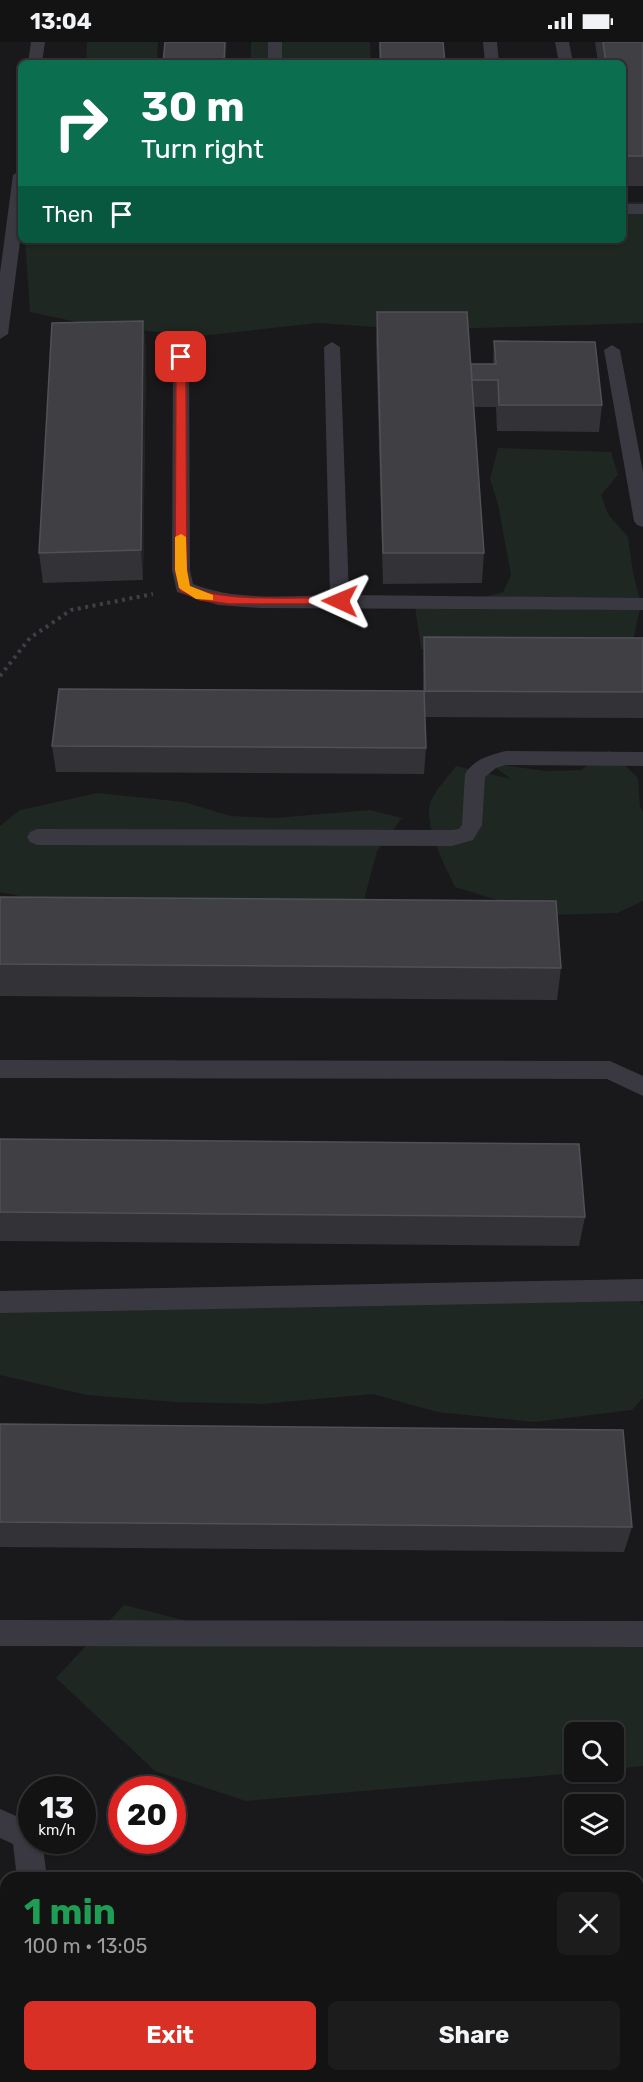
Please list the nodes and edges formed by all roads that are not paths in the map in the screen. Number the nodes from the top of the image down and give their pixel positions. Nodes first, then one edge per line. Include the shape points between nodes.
1 (38, 42) edge
2 (275, 42) edge
3 (490, 42) edge
4 (562, 42) edge
5 (35, 60) edge
6 (275, 60) edge
7 (492, 60) edge
8 (565, 60) edge
9 (626, 208) edge
10 (643, 208) edge
11 (18, 213) edge
12 (0, 334) edge
13 (332, 347) dead end
14 (612, 350) dead end
15 (181, 357) dead end
16 (643, 521) edge
17 (340, 601) junction
18 (643, 603) edge
19 (643, 759) edge
20 (37, 837) dead end
21 (0, 1069) edge
22 (643, 1087) edge
23 (643, 1290) edge
24 (0, 1302) edge
25 (0, 1633) edge
26 (643, 1634) edge
27 (0, 1823) edge
28 (32, 1872) edge

1 - 5 lane
2 - 6 lane
3 - 7 lane
4 - 8 lane
9 - 10 lane
11 - 12 lane
13 - 17 lane
14 - 16 lane
15 - 17 lane via 184,588 200,596 229,600
17 - 18 lane
19 - 20 lane via 506,758 489,763 475,774 472,825 466,835 452,838
21 - 22 lane via 610,1070
23 - 24 lane
25 - 26 lane
27 - 28 lane via 26,1835

